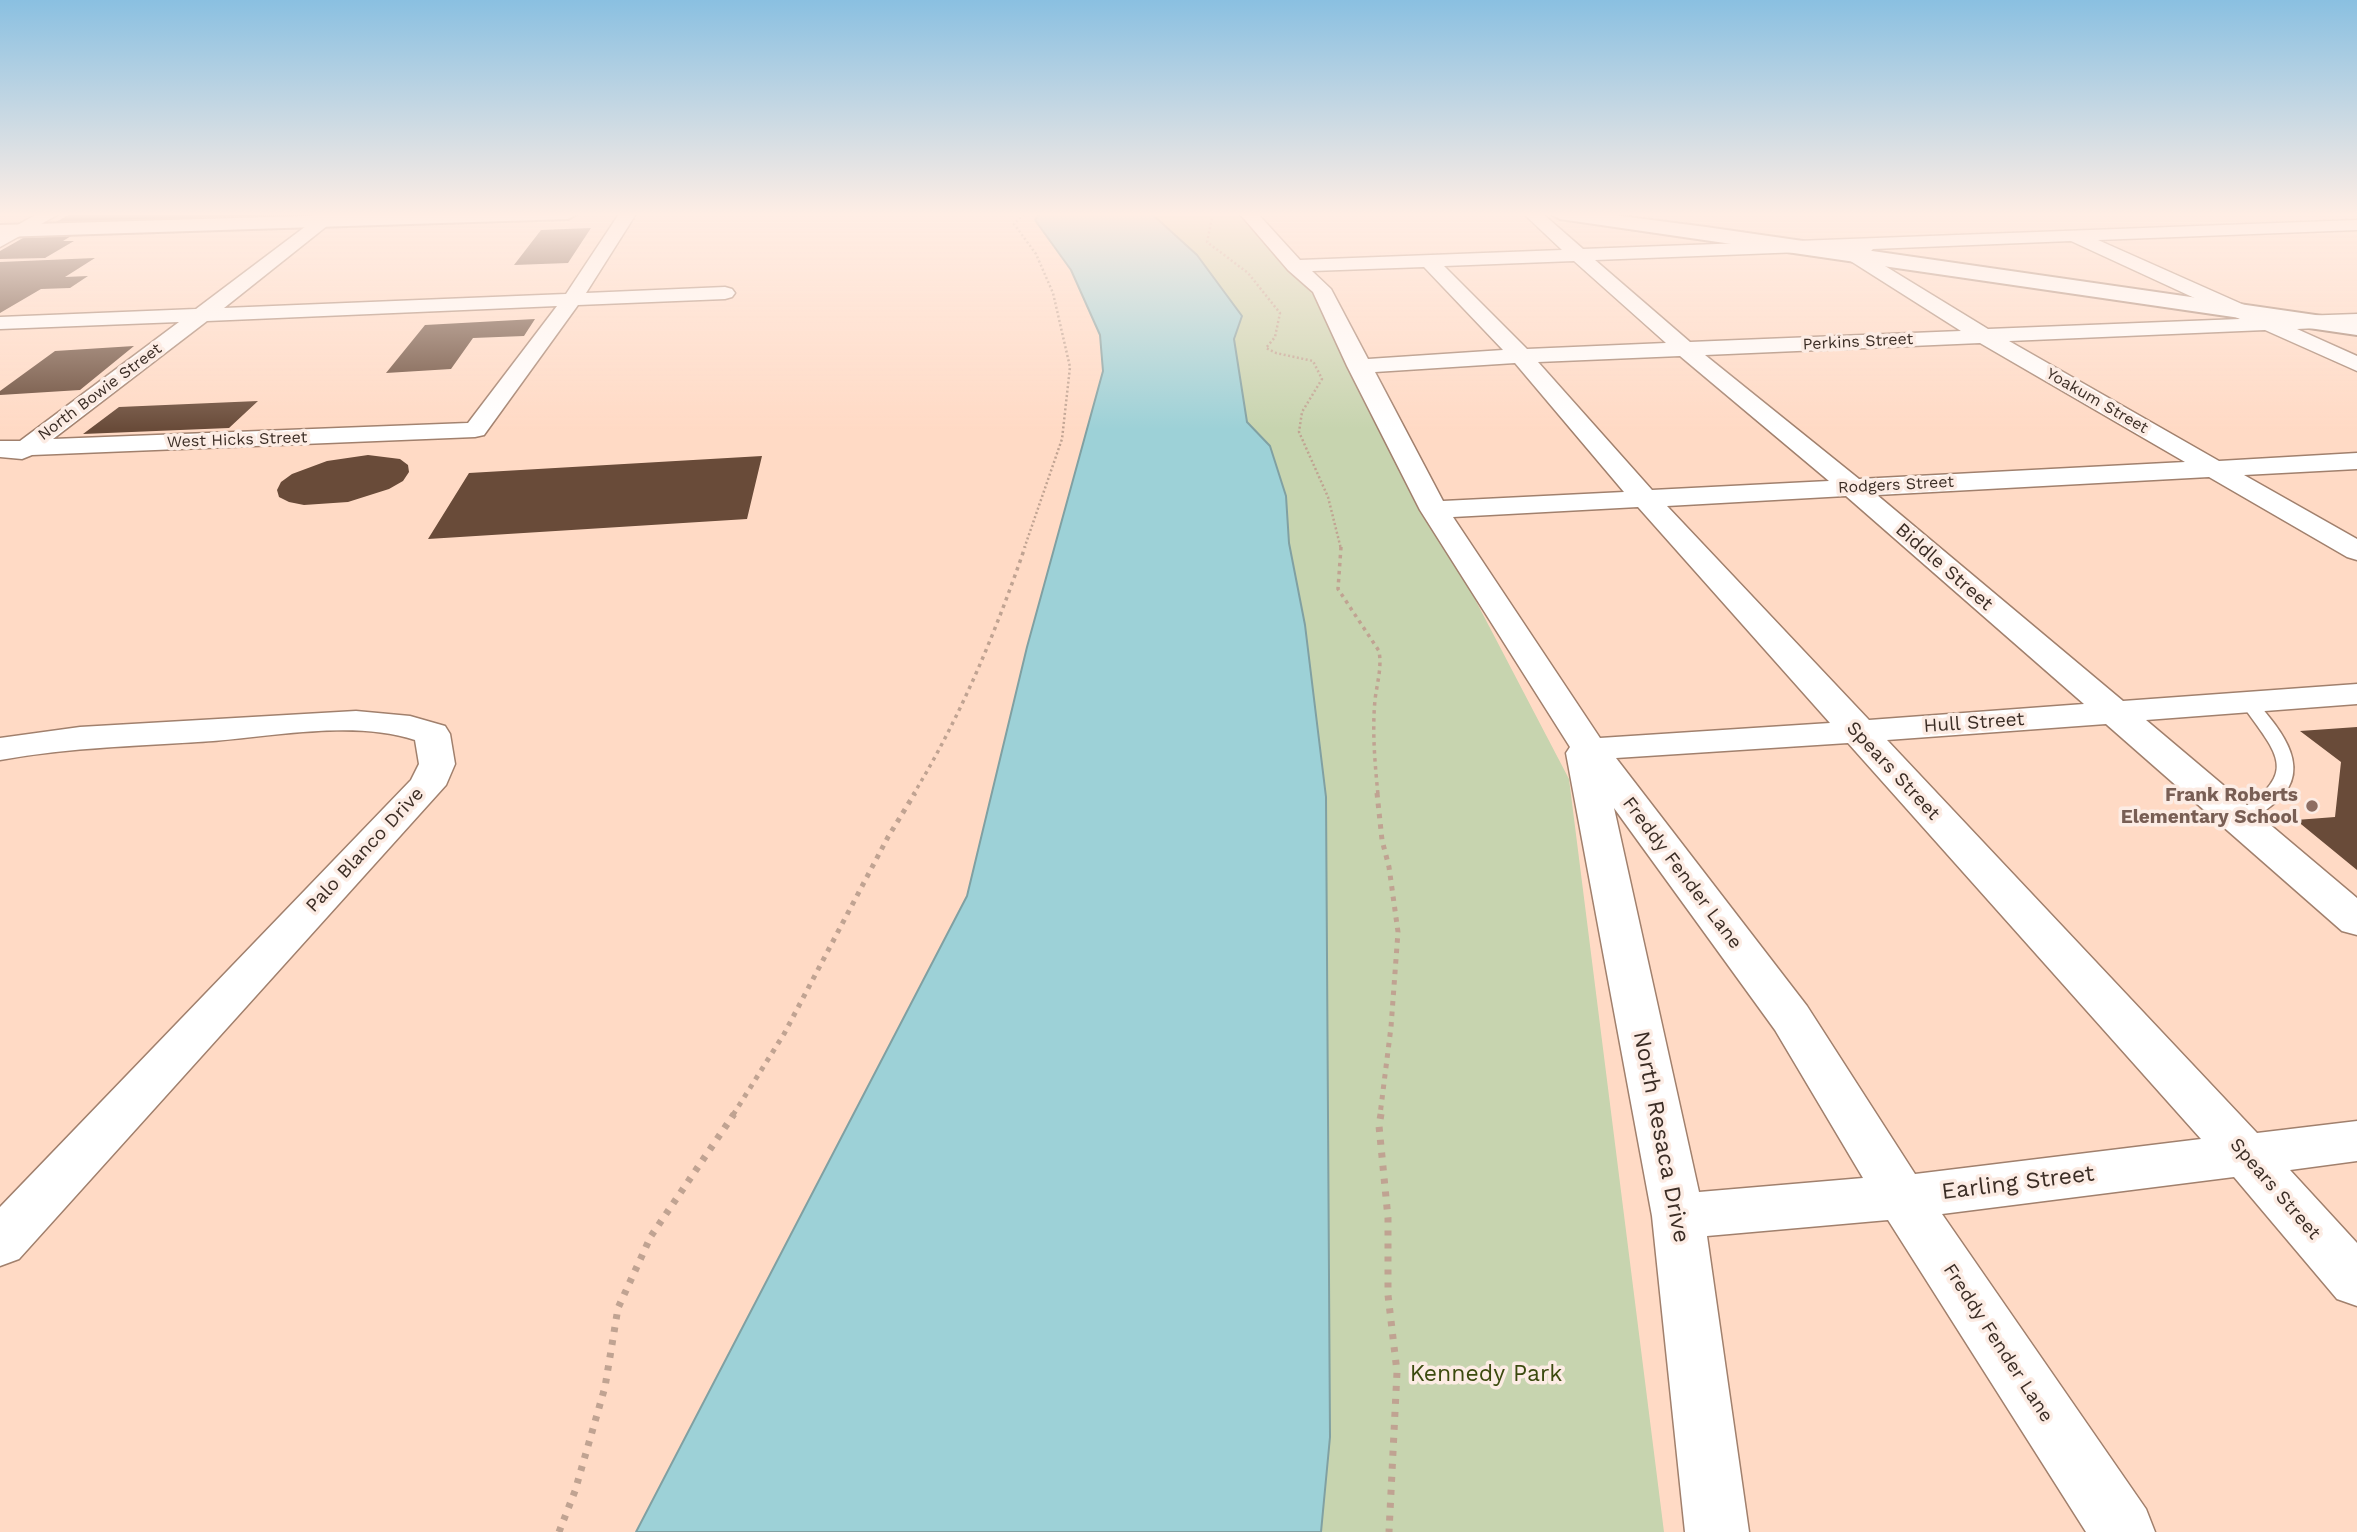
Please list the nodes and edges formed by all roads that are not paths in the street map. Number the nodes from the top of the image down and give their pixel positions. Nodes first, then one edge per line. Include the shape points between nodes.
1 (240, 285) edge
2 (581, 285) edge
3 (1317, 285) edge
4 (1453, 285) edge
5 (1613, 285) edge
6 (1914, 285) edge
7 (2084, 285) edge
8 (2182, 285) edge
9 (725, 293) dead end
10 (571, 301) junction
11 (2238, 311) junction
12 (201, 315) junction
13 (2357, 320) edge
14 (2318, 322) junction
15 (0, 323) edge
16 (2264, 323) junction
17 (2357, 328) edge
18 (1984, 336) junction
19 (1686, 350) junction
20 (1521, 356) junction
21 (2357, 364) edge
22 (1358, 366) junction
23 (26, 448) junction
24 (0, 449) edge
25 (2357, 461) edge
26 (0, 468) edge
27 (2217, 470) junction
28 (1852, 487) junction
29 (1646, 500) junction
30 (1434, 510) junction
31 (2357, 551) edge
32 (2357, 694) edge
33 (2248, 702) junction
34 (2112, 712) junction
35 (1857, 732) junction
36 (0, 749) edge
37 (1590, 749) junction
38 (2238, 820) junction
39 (2357, 921) edge
40 (2357, 1141) edge
41 (2246, 1155) junction
42 (1902, 1197) junction
43 (1678, 1216) junction
44 (0, 1243) edge
45 (2357, 1282) edge
46 (1717, 1532) edge
47 (2123, 1532) edge

1 - 12 street, North Bowie Street
2 - 10 street
3 - 22 street, Freddy Fender Lane via 1332,306
4 - 20 street, Spears Street
5 - 19 street, Biddle Street
6 - 18 street, Yoakum Street
7 - 11 street
8 - 11 street
9 - 10 street
10 - 12 street
10 - 23 street, West Hicks Street via 475,430
11 - 14 street
11 - 16 street
12 - 15 street
12 - 23 street, North Bowie Street
13 - 14 street, Perkins Street
14 - 16 street, Perkins Street
14 - 17 street
16 - 18 street, Perkins Street
16 - 21 street
18 - 19 street, Perkins Street
18 - 27 street, Yoakum Street
19 - 20 street, Perkins Street
19 - 28 street, Biddle Street
20 - 22 street, Perkins Street
20 - 29 street, Spears Street
22 - 30 street, Freddy Fender Lane
23 - 24 street, West Hicks Street
23 - 26 street, North Bowie Street
25 - 27 street, Rodgers Street
27 - 28 street, Rodgers Street
27 - 31 street, Yoakum Street
28 - 29 street, Rodgers Street
28 - 34 street, Biddle Street
29 - 30 street, Rodgers Street
29 - 35 street, Spears Street
30 - 37 street, Freddy Fender Lane
32 - 33 street, Hull Street
33 - 34 street, Hull Street
33 - 38 lane via 2277,736 2286,759 2283,782 2272,797
34 - 35 street, Hull Street
34 - 38 street, Biddle Street
35 - 37 street, Hull Street
35 - 41 street, Spears Street
36 - 44 street, Palo Blanco Drive via 106,737 362,721 415,726 432,734 437,764 427,785
37 - 42 street, Freddy Fender Lane via 1791,1018
37 - 43 street, North Resaca Drive via 1584,753
38 - 39 street, Biddle Street
40 - 41 street, Earling Street
41 - 42 street, Earling Street
41 - 45 street, Spears Street
42 - 43 street, Earling Street
42 - 47 street, Freddy Fender Lane
43 - 46 street, North Resaca Drive

